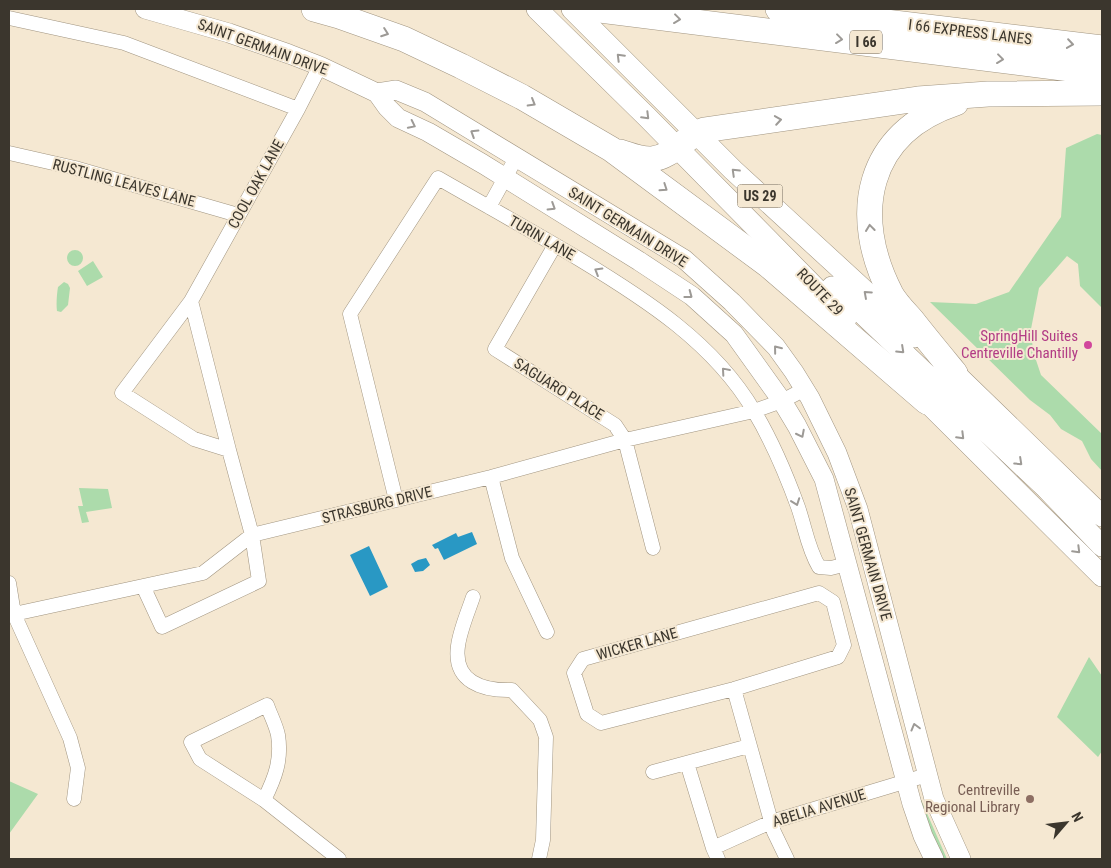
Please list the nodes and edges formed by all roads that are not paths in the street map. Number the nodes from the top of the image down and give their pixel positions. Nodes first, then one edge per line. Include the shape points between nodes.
1 (145, 9) edge
2 (314, 9) edge
3 (537, 9) edge
4 (572, 9) edge
5 (592, 9) edge
6 (778, 9) edge
7 (9, 18) edge
8 (1102, 48) edge
9 (320, 66) junction
10 (1102, 73) edge
11 (377, 93) junction
12 (1102, 93) edge
13 (988, 94) junction
14 (298, 109) junction
15 (686, 140) junction
16 (610, 149) junction
17 (9, 153) edge
18 (516, 158) junction
19 (505, 178) junction
20 (489, 207) junction
21 (238, 215) junction
22 (757, 228) junction
23 (555, 245) junction
24 (191, 301) junction
25 (955, 373) junction
26 (805, 390) junction
27 (782, 401) junction
28 (927, 402) junction
29 (754, 411) junction
30 (625, 440) junction
31 (229, 450) junction
32 (491, 477) junction
33 (396, 500) junction
34 (1102, 516) edge
35 (252, 536) junction
36 (1102, 546) edge
37 (653, 548) dead end
38 (847, 564) junction
39 (1102, 576) edge
40 (9, 583) edge
41 (144, 586) junction
42 (473, 597) dead end
43 (14, 614) junction
44 (548, 632) dead end
45 (734, 690) junction
46 (749, 746) junction
47 (687, 763) junction
48 (653, 772) dead end
49 (928, 775) junction
50 (906, 781) junction
51 (74, 799) dead end
52 (264, 800) junction
53 (771, 822) junction
54 (715, 854) edge
55 (339, 859) edge
56 (539, 859) edge
57 (787, 859) edge
58 (934, 859) edge
59 (961, 859) edge

1 - 9 street, SAINT GERMAIN DRIVE via 229,33
2 -> 16 highway via 404,40 453,62 522,97
3 -> 15 main road, ROUTE 29 / US 29
15 -> 4 main road, ROUTE 29 / US 29
5 -> 10 highway, I 66
6 -> 8 highway, I 66 EXPRESS LANES
7 - 14 street via 124,43
9 - 11 street, SAINT GERMAIN DRIVE
9 - 14 street, COOL OAK LANE
18 -> 11 street, SAINT GERMAIN DRIVE via 425,102 396,90
11 -> 19 street, SAINT GERMAIN DRIVE via 386,108 398,118
12 - 13 highway
15 -> 13 highway via 704,130 891,102
25 -> 13 highway via 892,295 880,270 868,215 878,171 897,139 938,110
14 - 21 street, COOL OAK LANE
15 - 16 highway via 652,159
15 - 22 main road, ROUTE 29 / US 29
25 -> 15 main road, ROUTE 29 / US 29 via 798,231
16 -> 28 highway via 768,264
17 - 21 street, RUSTLING LEAVES LANE via 75,168
18 - 19 street
26 -> 18 street, SAINT GERMAIN DRIVE via 776,347 684,259
19 - 20 street
19 -> 27 street, SAINT GERMAIN DRIVE via 692,296 734,334
20 - 23 street, TURIN LANE
20 - 33 street, TURIN LANE via 438,178 350,314
21 - 24 street, COOL OAK LANE
22 - 28 main road, ROUTE 29 / US 29
22 -> 36 main road via 846,298 1046,488
29 -> 23 street, TURIN LANE via 726,372 692,338 624,287
23 - 30 street, SAGUARO PLACE via 495,349 615,425
24 - 31 street
24 - 31 street, COOL OAK LANE via 122,393 194,439
25 - 34 main road, ROUTE 29 / US 29
26 - 27 street, STRASBURG DRIVE
49 -> 26 street, SAINT GERMAIN DRIVE via 858,509 837,453
27 - 29 street, STRASBURG DRIVE
27 -> 38 street, SAINT GERMAIN DRIVE via 824,479
28 -> 39 main road, ROUTE 29 / US 29
29 - 30 street, STRASBURG DRIVE
29 -> 38 street, TURIN LANE via 786,475 813,558 819,567
30 - 32 street, STRASBURG DRIVE
30 - 37 street, SAGUARO PLACE
31 - 35 street
32 - 33 street, STRASBURG DRIVE
32 - 44 street via 512,558
33 - 35 street, STRASBURG DRIVE
35 - 41 street, STRASBURG DRIVE via 203,573
35 - 41 street via 260,581 162,627
38 - 50 street, SAINT GERMAIN DRIVE
40 - 43 street
41 - 43 street, STRASBURG DRIVE
42 - 56 street via 458,646 458,662 467,679 482,688 512,690 540,720 546,737 543,840
43 - 51 street via 70,738 78,768
45 - 45 street, WICKER LANE via 838,657 844,645 833,602 819,593 583,659 574,673 587,714 600,723
45 - 46 street
46 - 47 street
46 - 53 street
47 - 48 street
47 - 54 street
49 - 50 street, ABELIA AVENUE
49 - 59 street, SAINT GERMAIN DRIVE via 934,799
50 - 53 street, ABELIA AVENUE
50 - 58 street, SAINT GERMAIN DRIVE via 923,836
52 - 52 street via 275,778 279,756 278,734 267,705 191,742 200,759
52 - 55 street
53 - 54 street, ABELIA AVENUE
53 - 57 street

